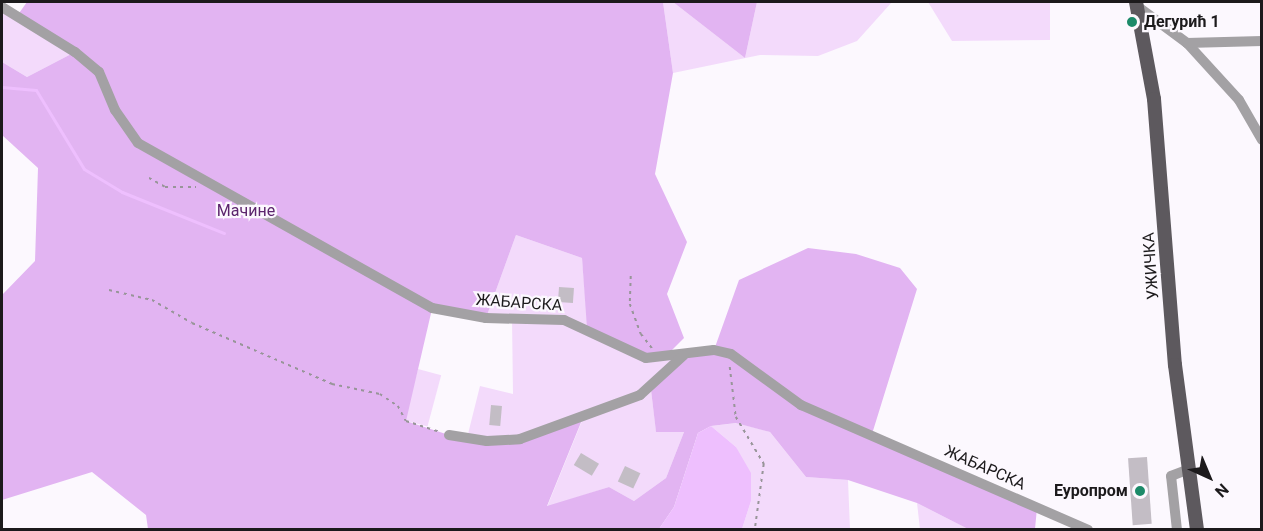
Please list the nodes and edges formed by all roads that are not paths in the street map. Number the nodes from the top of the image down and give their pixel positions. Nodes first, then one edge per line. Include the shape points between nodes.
1 (1137, 4) edge
2 (2, 7) edge
3 (1262, 41) edge
4 (1187, 43) junction
5 (1262, 140) edge
6 (684, 355) junction
7 (449, 435) road end
8 (1187, 470) junction
9 (1088, 530) edge
10 (1178, 530) edge
11 (1197, 530) edge

1 - 4 street
1 - 8 main road, УЖИЧКА via 1154,99
2 - 6 street, ЖАБАРСКА via 75,52 99,72 115,110 138,142 432,308 486,318 564,320 626,352
3 - 4 street
4 - 5 street via 1239,100
6 - 7 street via 651,390 520,439 487,441
6 - 9 street, ЖАБАРСКА via 714,350 731,354 801,405
8 - 10 street via 1171,476
8 - 11 main road, УЖИЧКА

